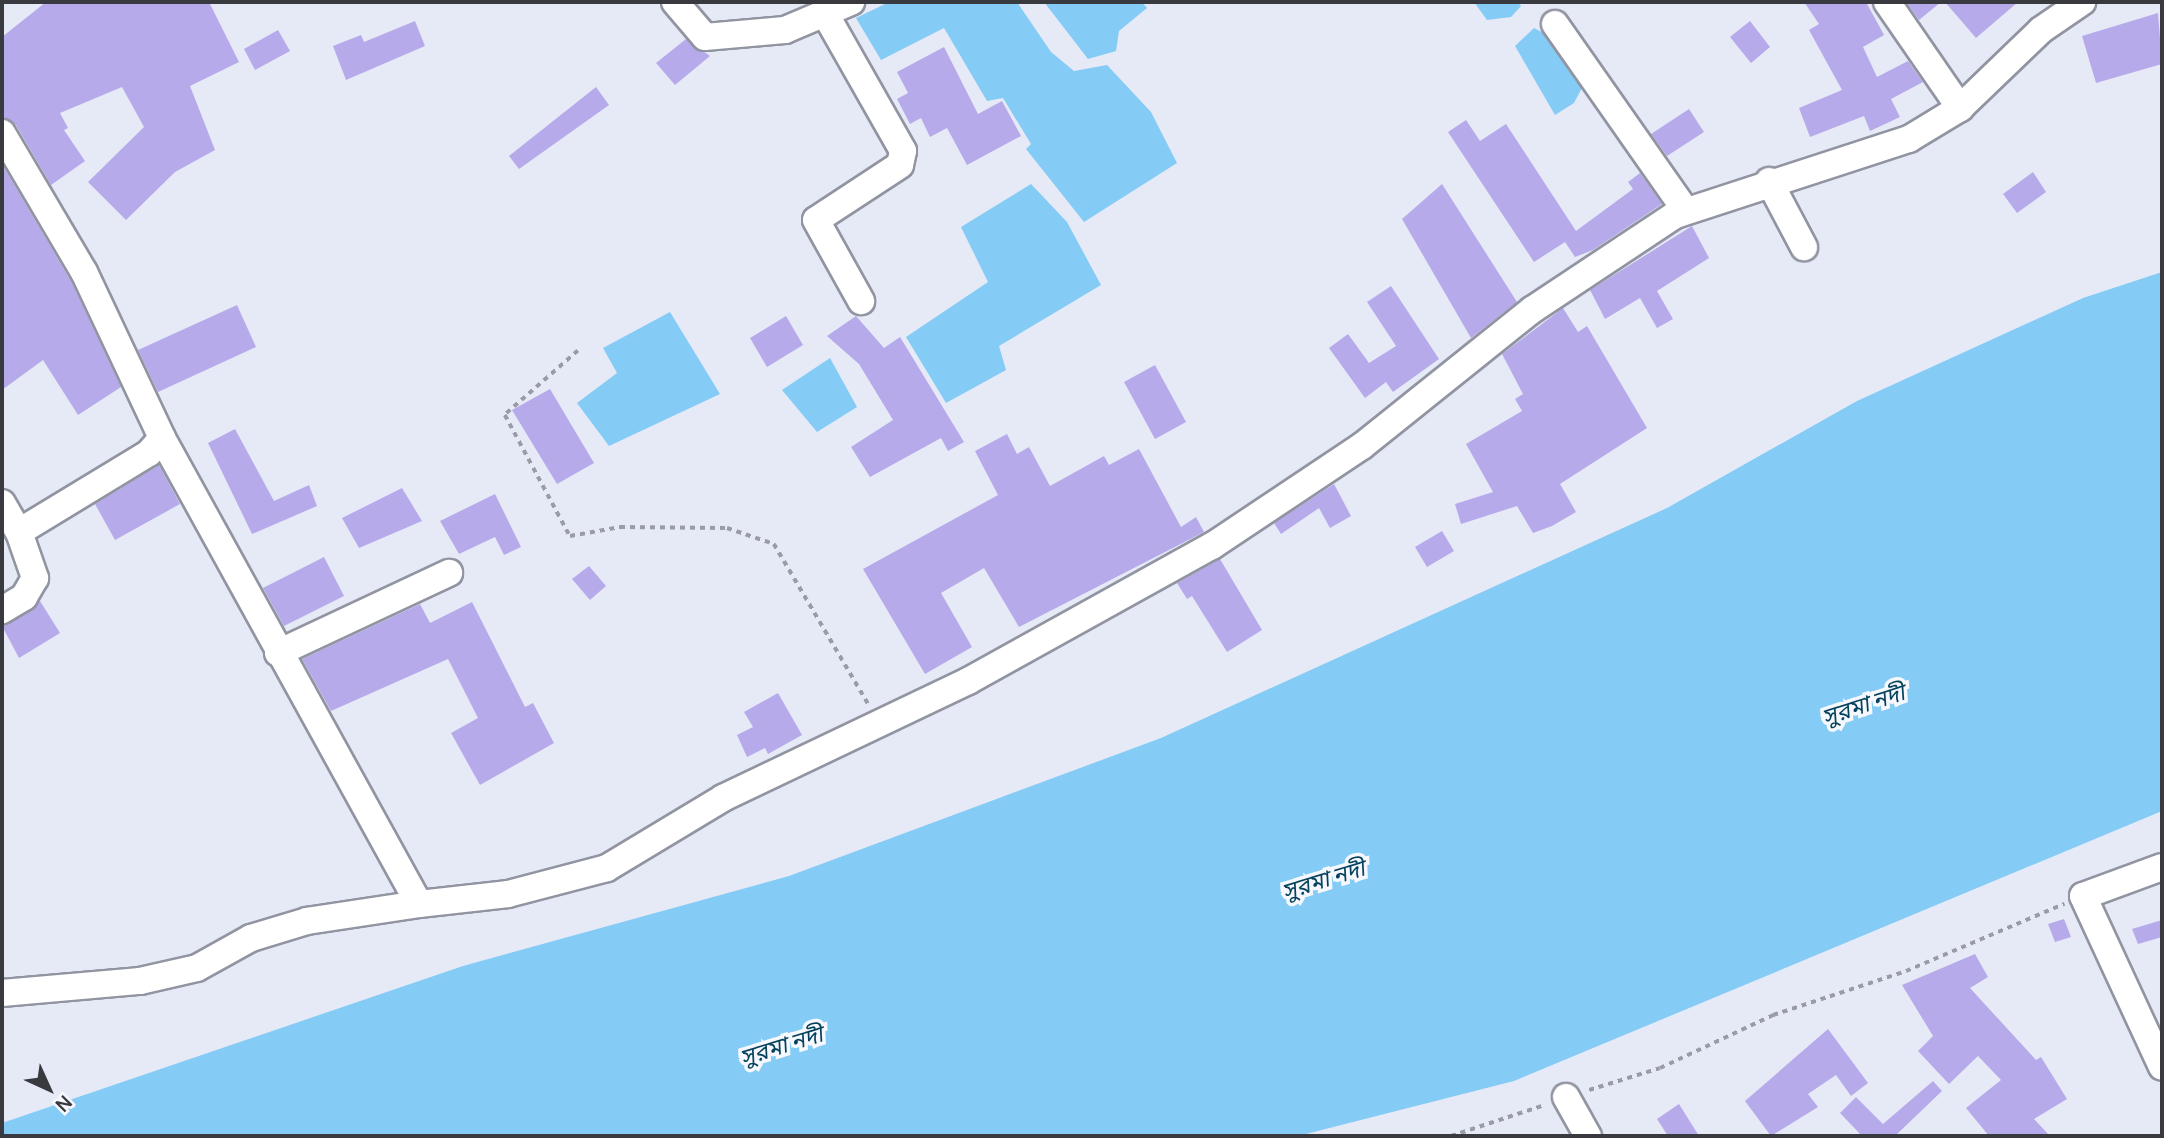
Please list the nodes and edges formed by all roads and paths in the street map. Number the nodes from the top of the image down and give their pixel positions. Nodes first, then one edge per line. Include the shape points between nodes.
1 (675, 2) edge
2 (851, 2) edge
3 (1887, 2) edge
4 (2082, 2) edge
5 (827, 17) junction
6 (1555, 24) dead end
7 (1961, 108) junction
8 (2, 133) edge
9 (1769, 181) junction
10 (1685, 211) junction
11 (1804, 247) dead end
12 (861, 301) dead end
13 (578, 351) dead end
14 (162, 438) junction
15 (2, 503) edge
16 (19, 532) junction
17 (449, 573) dead end
18 (2, 610) edge
19 (278, 653) junction
20 (878, 722) junction
21 (2162, 867) edge
22 (2083, 896) junction
23 (419, 904) junction
24 (2, 993) edge
25 (2162, 1067) edge
26 (1566, 1097) junction
27 (1451, 1136) edge
28 (1588, 1136) edge

1 - 5 street via 705,37 785,30
2 - 5 street
3 - 7 street
4 - 7 street via 2041,30
5 - 12 street via 903,151 900,165 816,220
6 - 10 street
7 - 9 street via 1909,139
8 - 14 street via 84,272
9 - 10 street
9 - 11 street
10 - 20 street via 1532,310 1362,446 1212,545 968,681
13 - 20 path via 505,415 570,536 621,527 727,528 774,544
14 - 16 street via 149,453
14 - 19 street
15 - 16 street
16 - 18 street via 35,578 23,597
17 - 19 street
19 - 23 street
20 - 23 street via 723,797 607,868 508,894
21 - 22 street
22 - 25 street
22 - 26 path via 1906,971 1773,1015 1660,1068
23 - 24 street via 307,921 251,938 197,968 151,978
26 - 27 path
26 - 28 street

